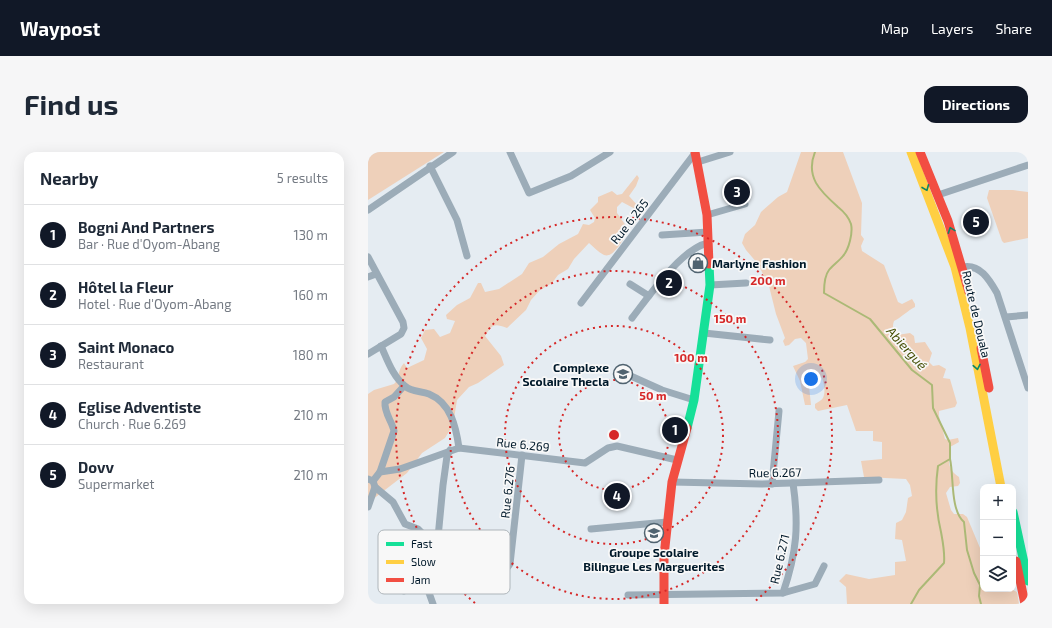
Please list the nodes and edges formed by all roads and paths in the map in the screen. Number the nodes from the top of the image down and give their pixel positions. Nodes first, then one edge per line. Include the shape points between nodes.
1 (453, 152) edge
2 (510, 152) edge
3 (610, 152) edge
4 (730, 152) edge
5 (911, 152) edge
6 (920, 152) edge
7 (696, 156) edge
8 (1028, 165) edge
9 (430, 166) junction
10 (938, 195) junction
11 (746, 204) dead end
12 (368, 210) edge
13 (707, 215) junction
14 (708, 232) junction
15 (662, 235) dead end
16 (708, 243) junction
17 (953, 248) junction
18 (467, 256) dead end
19 (368, 257) edge
20 (963, 267) junction
21 (376, 274) junction
22 (368, 277) edge
23 (746, 283) dead end
24 (630, 284) dead end
25 (710, 285) junction
26 (649, 296) junction
27 (581, 303) dead end
28 (1028, 315) edge
29 (1006, 317) junction
30 (632, 318) dead end
31 (704, 334) junction
32 (770, 340) dead end
33 (381, 346) junction
34 (368, 354) edge
35 (633, 377) dead end
36 (404, 386) junction
37 (1028, 388) edge
38 (694, 400) junction
39 (779, 411) dead end
40 (459, 448) junction
41 (450, 450) junction
42 (522, 454) junction
43 (678, 460) junction
44 (380, 472) junction
45 (879, 480) dead end
46 (372, 482) edge
47 (672, 482) junction
48 (793, 483) junction
49 (772, 484) junction
50 (1000, 484) edge
51 (1007, 484) edge
52 (369, 510) edge
53 (1015, 520) edge
54 (667, 522) junction
55 (590, 529) dead end
56 (419, 530) edge
57 (439, 530) edge
58 (1025, 551) edge
59 (1015, 556) edge
60 (510, 564) edge
61 (824, 566) dead end
62 (1028, 581) edge
63 (783, 593) junction
64 (429, 594) edge
65 (664, 594) junction
66 (628, 595) dead end
67 (432, 604) edge
68 (664, 604) edge
69 (1025, 604) edge

1 - 9 street
2 - 3 street via 529,193 572,176
4 - 7 street
5 -> 17 main road, Route de Douala
6 - 10 main road
7 - 13 main road
7 - 27 street, Rue 6.265
8 - 10 street
9 - 12 street
9 - 18 street via 458,220
17 -> 10 main road
11 - 13 street
13 - 14 main road
14 - 15 street
14 - 16 main road
16 - 25 main road
16 - 26 street via 699,245 677,264
17 - 20 main road
17 -> 50 main road, Route de Douala
19 - 21 street
20 - 29 street via 977,268 991,282
20 - 51 main road
21 - 22 street
21 - 33 street via 404,328 401,334
23 - 25 street
24 - 26 street
25 - 31 main road
26 - 30 street
28 - 29 street
29 - 37 street
31 - 32 street
31 - 38 main road
33 - 34 street
33 - 36 street
35 - 38 street via 667,392
36 - 40 street via 429,394 443,404 452,417
36 - 44 street via 385,402 387,417 394,431
38 - 43 main road
39 - 49 street
40 - 41 street, Rue 6.269
40 - 42 street, Rue 6.269
41 - 44 street, Rue 6.269 via 400,469
41 - 57 street via 447,456
42 - 43 street, Rue 6.269 via 585,463 608,448 617,446
42 - 60 street, Rue 6.276
43 - 47 main road
44 - 46 street
45 - 48 street, Rue 6.267
46 - 52 street
46 - 56 street via 393,502 405,524
47 - 49 street, Rue 6.267
47 - 54 main road
48 - 49 street, Rue 6.267
48 - 63 street, Rue 6.271 via 797,537
53 - 58 main road
54 - 55 street
54 - 65 main road
58 - 62 main road
59 - 69 main road
61 - 63 street via 815,584
63 - 65 street, Rue 6.271
64 - 67 street
65 - 66 street, Rue 6.271
65 - 68 main road

